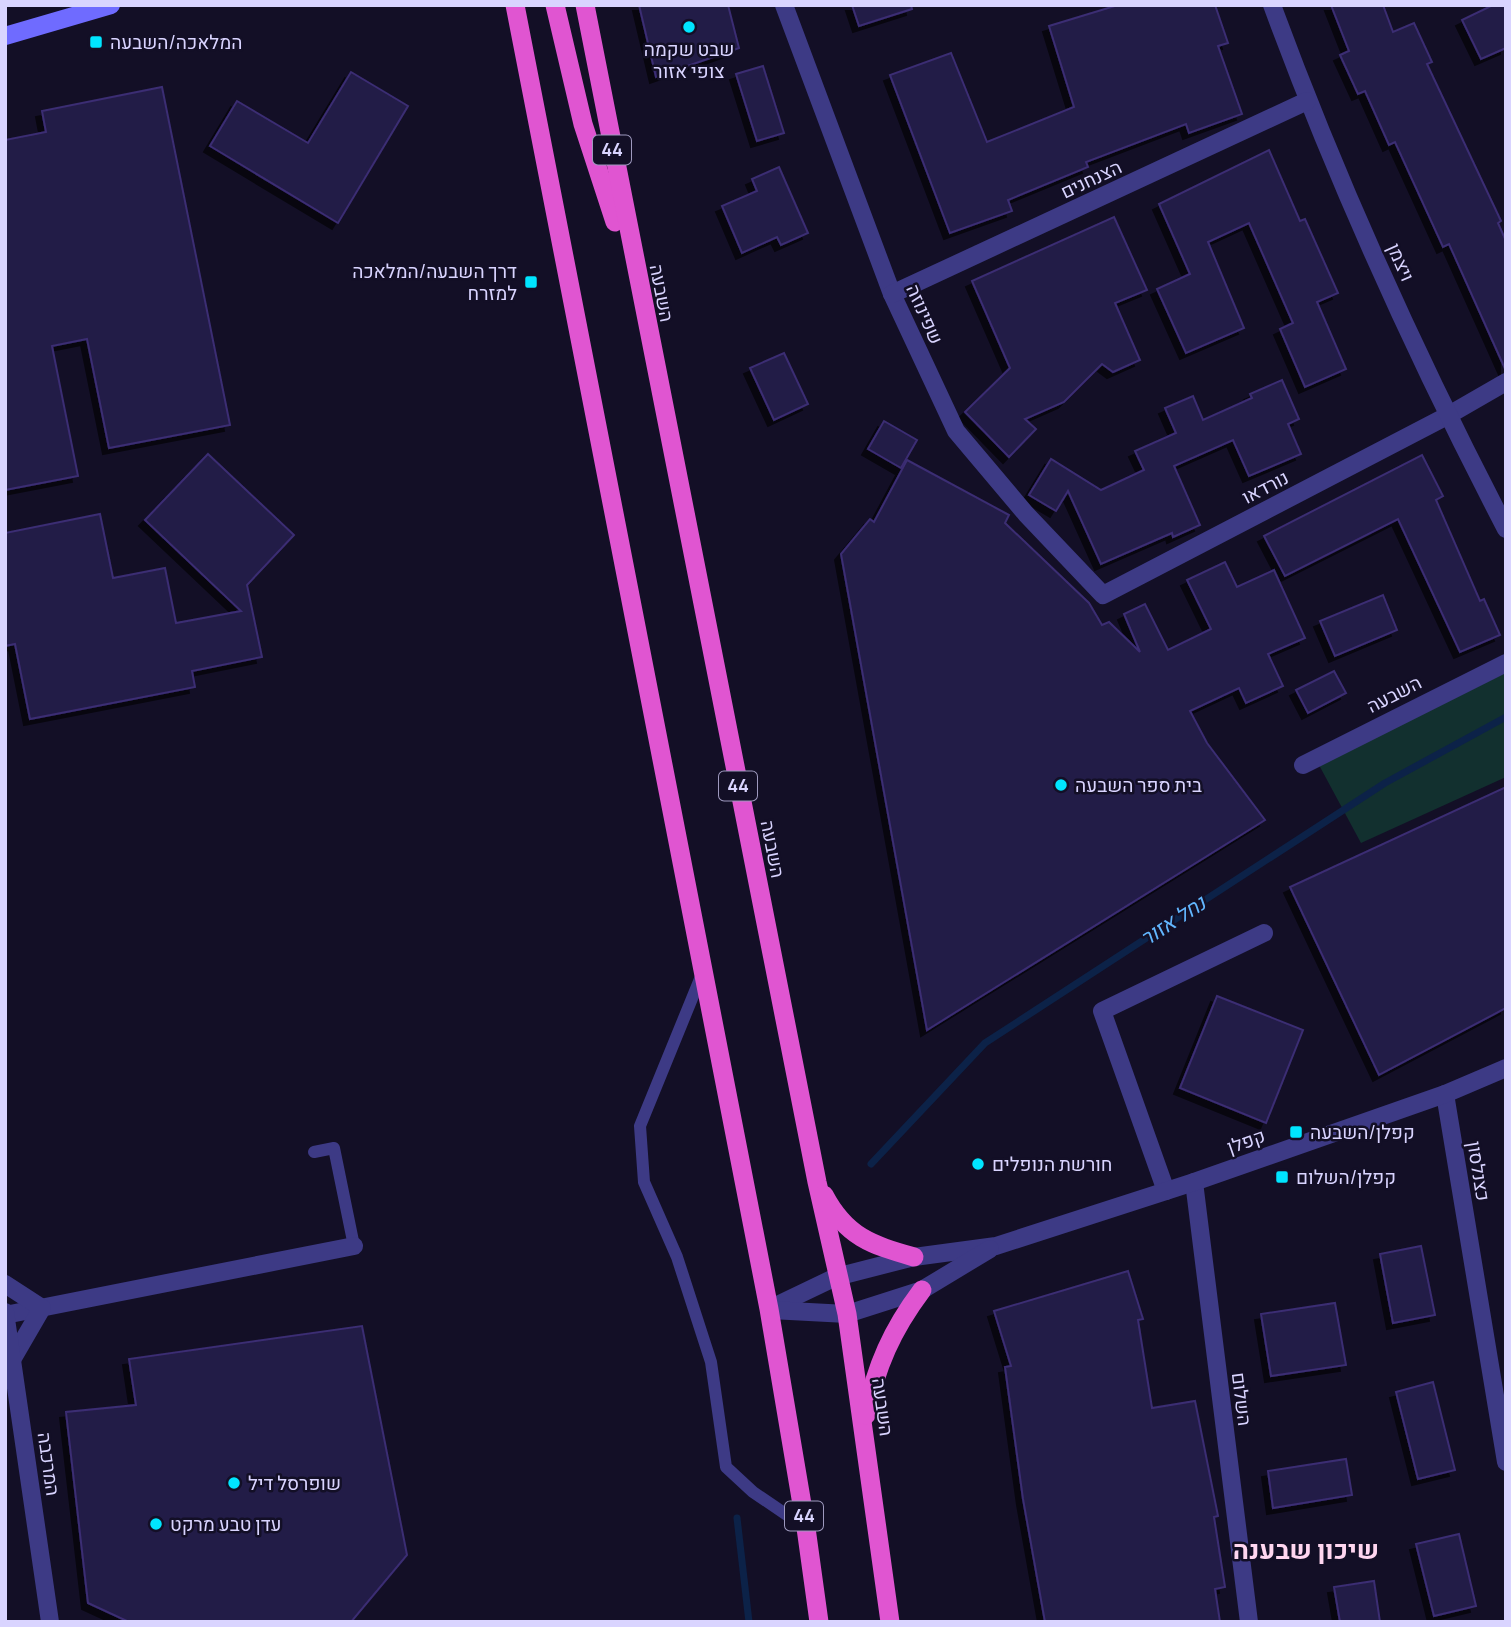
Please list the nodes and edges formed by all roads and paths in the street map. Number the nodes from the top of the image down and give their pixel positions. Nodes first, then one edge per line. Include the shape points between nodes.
1 (111, 5) edge
2 (515, 5) edge
3 (555, 5) edge
4 (585, 5) edge
5 (784, 5) edge
6 (1272, 5) edge
7 (5, 36) edge
8 (1307, 101) junction
9 (892, 294) junction
10 (639, 296) junction
11 (1506, 382) edge
12 (1447, 416) junction
13 (1506, 529) edge
14 (1103, 594) joint
15 (1506, 663) edge
16 (1303, 765) dead end
17 (1264, 933) dead end
18 (702, 974) junction
19 (1506, 1068) edge
20 (1446, 1094) junction
21 (314, 1152) dead end
22 (817, 1182) junction
23 (1194, 1182) junction
24 (1166, 1191) junction
25 (996, 1245) junction
26 (354, 1246) joint
27 (914, 1257) junction
28 (836, 1277) junction
29 (5, 1284) edge
30 (922, 1290) junction
31 (42, 1308) junction
32 (769, 1310) junction
33 (5, 1314) edge
34 (846, 1314) junction
35 (13, 1358) junction
36 (863, 1430) junction
37 (1506, 1462) edge
38 (806, 1528) junction
39 (50, 1622) edge
40 (818, 1622) edge
41 (890, 1622) edge
42 (1249, 1622) edge

1 - 7 main road
2 - 18 highway, 44
3 - 10 highway via 583,124
4 - 10 highway, השבעה / 44
5 - 9 street, שפינוזה
6 - 8 street, ויצמן
8 - 9 street, הצנחנים
8 - 12 street, ויצמן
9 - 14 street, שפינוזה via 956,431 1026,514
10 - 22 highway, השבעה / 44
11 - 12 street, נורדאו
12 - 13 street, ויצמן
12 - 14 street, נורדאו
15 - 16 street, השבעה
17 - 24 street via 1102,1011
18 - 32 highway, 44
18 - 38 lane via 640,1126 644,1182 677,1257 711,1362 726,1467 753,1492
19 - 20 street, קפלן
20 - 23 street, קפלן
20 - 37 street, כצנלסון
21 - 26 lane via 334,1148
22 - 27 highway via 846,1228 868,1242
22 - 28 highway, השבעה / 44
23 - 24 street, קפלן
23 - 42 street, השלום
24 - 25 street, קפלן
25 - 27 street, קפלן
25 - 30 street, קפלן
26 - 31 street
27 - 28 street, קפלן
28 - 32 street, קפלן
28 - 34 highway, השבעה / 44
29 - 31 street
30 - 34 street, קפלן
30 - 36 highway via 878,1363
31 - 33 street
31 - 35 street
32 - 34 street, קפלן
32 - 38 highway, 44
33 - 35 street, המרכבה
34 - 36 highway, השבעה / 44
35 - 39 street, המרכבה
36 - 41 highway, השבעה / 44
38 - 40 highway, 44

